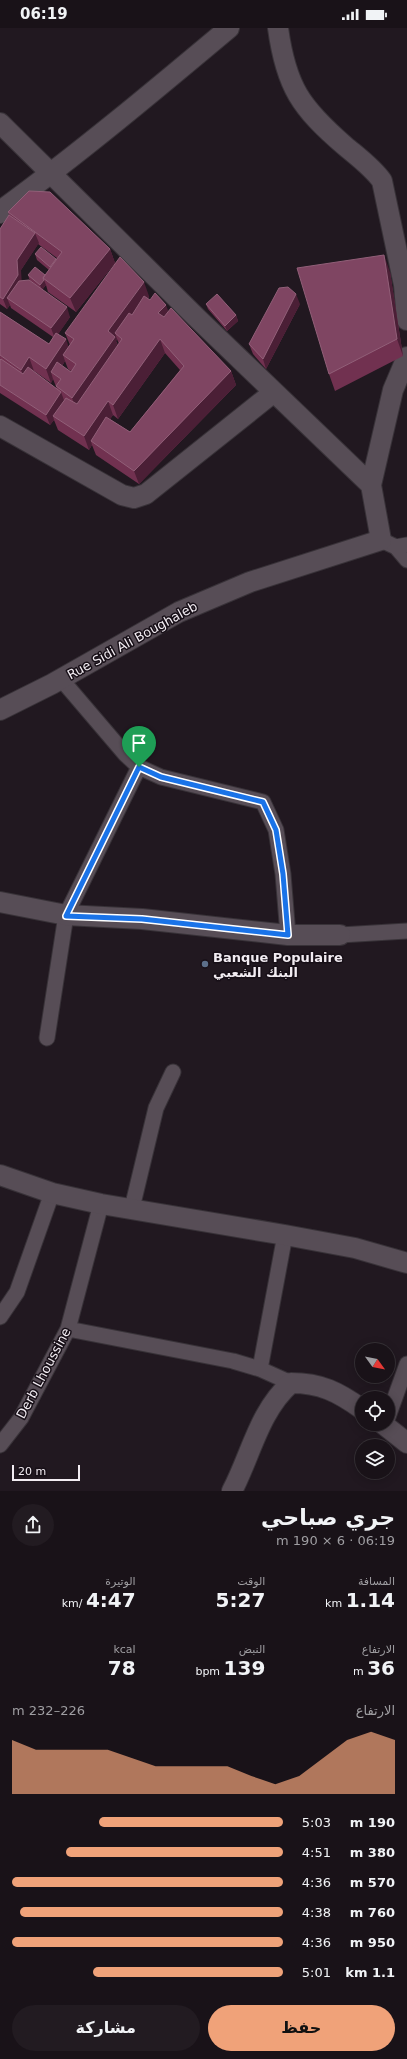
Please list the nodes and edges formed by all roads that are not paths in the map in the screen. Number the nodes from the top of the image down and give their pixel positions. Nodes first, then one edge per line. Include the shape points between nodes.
1 (229, 28) edge
2 (278, 28) edge
3 (0, 123) edge
4 (51, 174) junction
5 (0, 213) edge
6 (407, 320) edge
7 (407, 357) edge
8 (274, 392) junction
9 (0, 426) edge
10 (371, 485) junction
11 (395, 544) edge
12 (407, 560) edge
13 (61, 679) junction
14 (0, 710) edge
15 (139, 767) junction
16 (0, 902) edge
17 (66, 916) junction
18 (407, 931) edge
19 (288, 935) junction
20 (340, 935) joint
21 (47, 1038) dead end
22 (173, 1072) dead end
23 (0, 1176) edge
24 (52, 1193) junction
25 (101, 1204) junction
26 (132, 1208) junction
27 (285, 1235) junction
28 (407, 1263) edge
29 (0, 1317) edge
30 (68, 1330) junction
31 (407, 1364) edge
32 (260, 1369) junction
33 (291, 1384) junction
34 (395, 1396) edge
35 (355, 1404) edge
36 (394, 1431) edge
37 (407, 1443) edge
38 (0, 1445) edge
39 (232, 1491) edge

1 - 4 street
2 - 6 street via 282,54 294,88 305,107 321,126 382,181 404,285
3 - 4 street
4 - 5 street
4 - 8 street
7 - 10 street via 393,390
8 - 9 street via 146,494 134,498 122,495
8 - 10 street
10 - 11 street
11 - 12 street
11 - 13 street, Rue Sidi Ali Boughaleb via 250,582 179,612
13 - 14 street, Rue Sidi Ali Boughaleb
13 - 15 street
15 - 17 street
15 - 19 street via 161,777 263,802 276,830
16 - 17 street
17 - 19 street via 142,919
17 - 21 street
18 - 20 street
19 - 20 street
22 - 26 street via 156,1108
23 - 24 street
24 - 25 street
24 - 29 street via 17,1292
25 - 26 street
25 - 30 street, Derb Lhoussine
26 - 27 street
27 - 28 street via 355,1248
27 - 32 street
30 - 32 street
30 - 38 street, Derb Lhoussine via 21,1418
31 - 34 street
32 - 33 street
33 - 35 street via 309,1383 327,1388
33 - 39 street via 275,1399 264,1418
36 - 37 street

